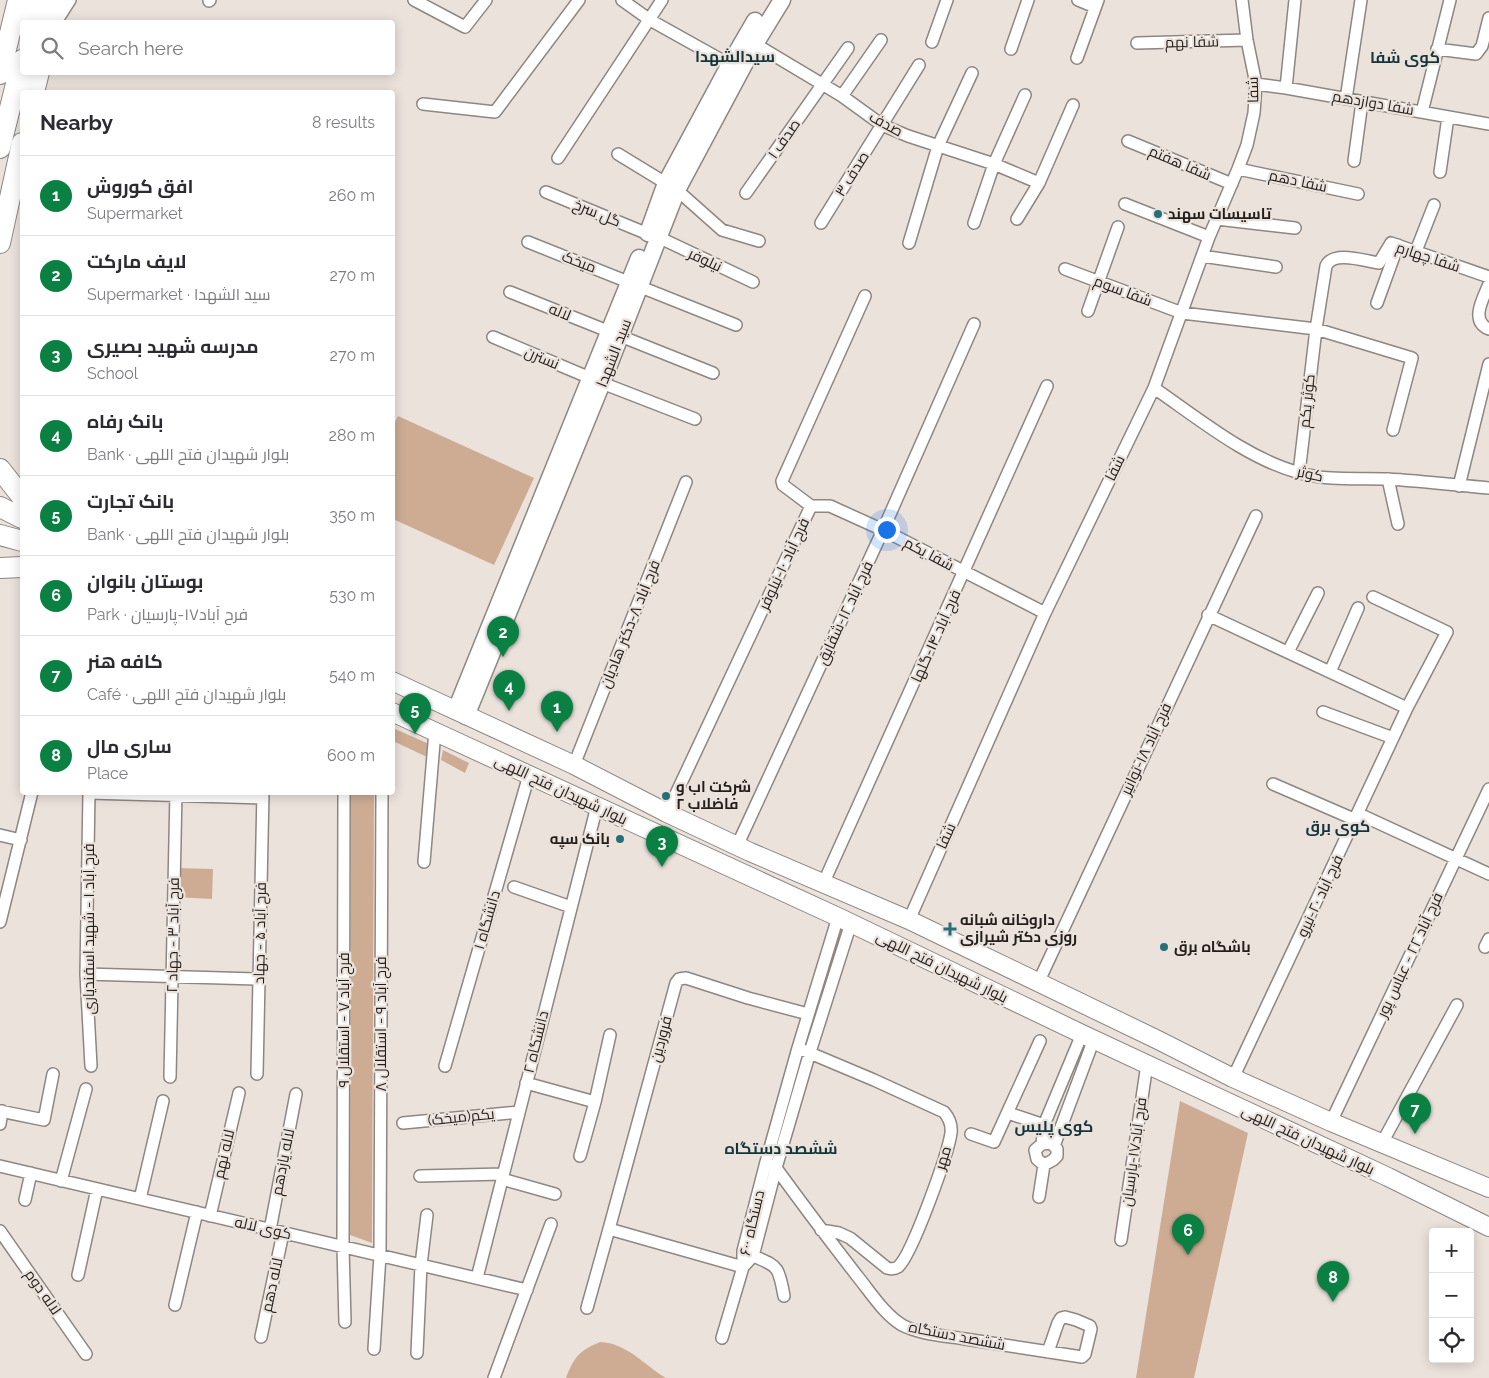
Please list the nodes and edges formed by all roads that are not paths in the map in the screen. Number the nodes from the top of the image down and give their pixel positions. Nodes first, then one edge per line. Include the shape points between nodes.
1 (18, 0) edge
2 (37, 0) edge
3 (54, 0) edge
4 (70, 0) edge
5 (414, 0) edge
6 (486, 0) edge
7 (579, 0) edge
8 (622, 0) edge
9 (662, 0) edge
10 (768, 0) edge
11 (782, 0) edge
12 (947, 0) edge
13 (1028, 0) edge
14 (1078, 0) edge
15 (1242, 0) edge
16 (1295, 0) edge
17 (1361, 0) edge
18 (1450, 0) edge
19 (1096, 3) edge
20 (1489, 18) edge
21 (32, 20) edge
22 (50, 20) edge
23 (57, 20) edge
24 (650, 20) junction
25 (880, 40) dead end
26 (1247, 40) junction
27 (750, 41) junction
28 (932, 42) dead end
29 (1137, 43) dead end
30 (848, 48) dead end
31 (1011, 49) dead end
32 (1438, 49) junction
33 (1077, 58) dead end
34 (919, 65) dead end
35 (20, 68) edge
36 (735, 68) junction
37 (972, 73) dead end
38 (0, 74) edge
39 (38, 75) edge
40 (822, 84) junction
41 (1256, 84) junction
42 (1286, 88) junction
43 (34, 90) edge
44 (1025, 95) dead end
45 (842, 96) junction
46 (1346, 99) junction
47 (1362, 102) junction
48 (423, 104) dead end
49 (1073, 105) dead end
50 (1422, 112) junction
51 (1448, 117) junction
52 (1489, 124) edge
53 (882, 125) junction
54 (1128, 141) dead end
55 (938, 146) junction
56 (0, 148) edge
57 (20, 152) edge
58 (618, 154) dead end
59 (558, 158) dead end
60 (1354, 161) dead end
61 (994, 164) junction
62 (1238, 169) junction
63 (1440, 172) dead end
64 (1039, 182) junction
65 (1232, 184) junction
66 (671, 186) junction
67 (546, 192) dead end
68 (746, 193) dead end
69 (1358, 194) dead end
70 (1125, 204) dead end
71 (1434, 205) dead end
72 (1018, 220) dead end
73 (1217, 220) junction
74 (821, 223) dead end
75 (974, 223) dead end
76 (1118, 227) dead end
77 (1295, 228) dead end
78 (653, 235) junction
79 (1209, 237) junction
80 (759, 241) dead end
81 (528, 242) dead end
82 (0, 243) edge
83 (909, 243) dead end
84 (1398, 245) junction
85 (1416, 252) junction
86 (1202, 256) junction
87 (1276, 268) dead end
88 (1065, 269) dead end
89 (1489, 277) edge
90 (1098, 281) junction
91 (753, 282) dead end
92 (635, 284) junction
93 (1489, 284) edge
94 (510, 292) dead end
95 (865, 296) dead end
96 (1377, 303) dead end
97 (1088, 311) dead end
98 (1182, 313) junction
99 (974, 324) dead end
100 (736, 325) dead end
101 (1316, 329) junction
102 (1489, 329) edge
103 (614, 334) junction
104 (493, 337) dead end
105 (1489, 364) edge
106 (713, 373) dead end
107 (596, 381) junction
108 (1047, 386) dead end
109 (1154, 388) junction
110 (695, 419) dead end
111 (1393, 430) dead end
112 (0, 469) edge
113 (1299, 473) junction
114 (1388, 479) junction
115 (686, 482) dead end
116 (1459, 486) junction
117 (1489, 488) edge
118 (20, 494) edge
119 (811, 506) junction
120 (0, 507) edge
121 (1256, 516) dead end
122 (20, 517) edge
123 (0, 523) edge
124 (1398, 524) dead end
125 (20, 528) edge
126 (884, 530) junction
127 (0, 535) edge
128 (20, 540) edge
129 (0, 547) edge
130 (20, 552) edge
131 (0, 568) edge
132 (20, 568) edge
133 (965, 573) junction
134 (1318, 593) dead end
135 (1373, 597) dead end
136 (1358, 608) dead end
137 (1044, 613) junction
138 (1208, 615) junction
139 (1288, 652) junction
140 (1330, 672) junction
141 (395, 682) edge
142 (1407, 708) junction
143 (1323, 712) dead end
144 (395, 713) edge
145 (461, 713) junction
146 (434, 731) junction
147 (1393, 738) junction
148 (574, 765) junction
149 (530, 775) junction
150 (1273, 784) dead end
151 (1489, 789) edge
152 (31, 795) edge
153 (89, 795) edge
154 (176, 795) edge
155 (263, 795) edge
156 (344, 795) edge
157 (382, 795) edge
158 (596, 806) junction
159 (667, 813) junction
160 (1357, 817) junction
161 (0, 835) edge
162 (20, 840) junction
163 (737, 846) junction
164 (1455, 859) junction
165 (424, 862) dead end
166 (1489, 874) edge
167 (823, 884) junction
168 (514, 887) dead end
169 (571, 907) junction
170 (845, 920) junction
171 (909, 920) junction
172 (0, 922) edge
173 (86, 974) junction
174 (172, 976) junction
175 (259, 979) junction
176 (1038, 983) junction
177 (1457, 1005) dead end
178 (808, 1014) junction
179 (610, 1035) dead end
180 (1088, 1036) junction
181 (1040, 1041) dead end
182 (798, 1048) junction
183 (810, 1052) junction
184 (1147, 1064) junction
185 (91, 1066) dead end
186 (445, 1066) dead end
187 (52, 1074) dead end
188 (257, 1074) dead end
189 (170, 1077) dead end
190 (1233, 1078) junction
191 (526, 1083) junction
192 (86, 1089) dead end
193 (239, 1093) dead end
194 (296, 1094) dead end
195 (163, 1101) dead end
196 (595, 1102) junction
197 (1, 1111) edge
198 (519, 1112) junction
199 (1008, 1113) junction
200 (1332, 1122) junction
201 (403, 1123) dead end
202 (0, 1124) edge
203 (1044, 1125) junction
204 (971, 1134) dead end
205 (1382, 1144) junction
206 (1048, 1145) junction
207 (580, 1156) dead end
208 (1044, 1164) junction
209 (771, 1165) junction
210 (0, 1166) edge
211 (31, 1174) junction
212 (420, 1176) dead end
213 (502, 1176) junction
214 (61, 1181) junction
215 (97, 1189) junction
216 (1489, 1189) edge
217 (555, 1194) dead end
218 (1039, 1197) dead end
219 (140, 1199) junction
220 (25, 1200) dead end
221 (197, 1212) junction
222 (427, 1215) dead end
223 (210, 1216) junction
224 (1486, 1222) edge
225 (551, 1224) dead end
226 (270, 1230) junction
227 (610, 1230) junction
228 (820, 1230) junction
229 (0, 1231) edge
230 (283, 1233) junction
231 (1121, 1240) dead end
232 (343, 1247) junction
233 (748, 1253) junction
234 (380, 1255) junction
235 (421, 1265) junction
236 (743, 1267) junction
237 (78, 1275) dead end
238 (476, 1278) junction
239 (527, 1290) junction
240 (784, 1296) dead end
241 (175, 1305) dead end
242 (586, 1308) dead end
243 (344, 1322) dead end
244 (261, 1337) dead end
245 (722, 1338) dead end
246 (374, 1349) dead end
247 (1048, 1352) dead end
248 (417, 1353) dead end
249 (86, 1354) dead end
250 (494, 1378) edge

1 - 38 highway
2 - 21 highway
3 - 22 highway
4 - 23 street
5 - 6 street via 465,28
7 - 48 street via 495,112
8 - 24 street
9 - 24 street
10 - 27 street, سید الشهدا
11 - 27 street, سید الشهدا
12 - 28 street
13 - 31 street
14 - 19 street
15 - 26 street, شفا
16 - 42 street
17 - 46 street
18 - 32 street
19 - 33 street
20 - 32 street via 1482,46 1476,54
24 - 36 street
24 - 59 street
25 - 45 street
26 - 29 street, شفا نهم
26 - 41 street, شفا
27 - 36 street, سید الشهدا
27 - 40 street, صدف
30 - 40 street, صدف ۱
32 - 50 street
34 - 53 street, صدف ۳
35 - 56 highway
36 - 66 street, سید الشهدا
37 - 55 street
39 - 43 highway
40 - 45 street, صدف
40 - 68 street, صدف ۱
41 - 42 street, شفا دوازدهم
41 - 62 street, شفا via 1254,113
42 - 46 street, شفا دوازدهم
44 - 61 street
45 - 53 street, صدف
46 - 47 street, شفا دوازدهم
47 - 50 street, شفا دوازدهم
47 - 60 street
49 - 64 street
50 - 51 street, شفا دوازدهم
51 - 52 street, شفا دوازدهم
51 - 63 street
53 - 55 street, صدف
53 - 74 street, صدف ۳
54 - 65 street, شفا هفتم
55 - 61 street, صدف
55 - 83 street
57 - 82 highway
58 - 66 street
61 - 64 street, صدف
61 - 75 street
62 - 65 street, شفا
62 - 69 street, شفا دهم
64 - 72 street
65 - 73 street, شفا
66 - 78 street, سید الشهدا
66 - 80 street via 722,230
67 - 78 street, گل سرخ
70 - 79 street
71 - 85 street
73 - 77 street
73 - 79 street, شفا
76 - 90 street
78 - 91 street, نیلوفر
78 - 92 street, سید الشهدا
79 - 86 street, شفا
81 - 92 street, میخک
84 - 85 street, شفا چهارم
84 - 96 street
84 - 101 street, شفا چهارم via 1391,243 1379,263 1339,257 1328,261
85 - 89 street, شفا چهارم
86 - 87 street
86 - 98 street, شفا
88 - 90 street, شفا سوم
90 - 97 street
90 - 98 street, شفا سوم
92 - 100 street, میخک
92 - 103 street, سید الشهدا
93 - 102 street via 1478,312 1479,320
94 - 103 street, لاله
95 - 119 street, فرح آباد ۱۰-نیلوفر via 782,481
98 - 101 street
98 - 109 street, شفا
99 - 126 street, فرح آباد ۱۲-شقایق
101 - 111 street via 1412,358
101 - 113 street, کوثر یکم
103 - 106 street, لاله
103 - 107 street, سید الشهدا
104 - 107 street, نسترن
105 - 116 street
107 - 110 street, نسترن
107 - 145 street, سید الشهدا
108 - 133 street, فرح آباد ۱۴-گلها
109 - 113 street, کوثر via 1255,455
109 - 137 street, شفا
112 - 118 highway
113 - 114 street, کوثر via 1320,478
114 - 116 street, کوثر
114 - 124 street
115 - 148 street, فرح آباد ۸-دکتر هادیان
116 - 117 street, کوثر
119 - 126 street, شفا یکم via 830,506
119 - 159 street, فرح آباد ۱۰-نیلوفر
120 - 122 highway
121 - 138 street, فرح آباد ۱۸-توانیر
123 - 125 highway
126 - 133 street, شفا یکم
126 - 163 street, فرح آباد ۱۲-شقایق
127 - 128 highway
129 - 130 highway
131 - 132 highway
133 - 137 street, شفا یکم
133 - 167 street, فرح آباد ۱۴-گلها
134 - 139 street
135 - 142 street, فرح آباد ۲۰-نیرو via 1447,632
136 - 140 street
137 - 171 street, شفا
138 - 139 street
138 - 176 street, فرح آباد ۱۸-توانیر
139 - 140 street
140 - 142 street
141 - 145 main road, بلوار شهیدان فتح اللهی
142 - 147 street, فرح آباد ۲۰-نیرو
143 - 147 street
144 - 146 main road, بلوار شهیدان فتح اللهی
145 - 148 main road, بلوار شهیدان فتح اللهی
146 - 149 main road, بلوار شهیدان فتح اللهی
146 - 165 street
147 - 160 street, فرح آباد ۲۰-نیرو
148 - 159 main road, بلوار شهیدان فتح اللهی
149 - 158 main road, بلوار شهیدان فتح اللهی
149 - 186 street, دانشگاه ۱
150 - 160 street
151 - 164 street, فرح آباد ۲۲ - عباس پور
152 - 162 street
153 - 173 street, فرح آباد ۱ - شهید اسفندیاری
154 - 174 street, فرح آباد ۳ - جهاد ۲
155 - 175 street, فرح آباد ۵ - جهاد
156 - 232 street, فرح آباد ۷ - استقلال ۹
157 - 234 street, فرح آباد ۹ - استقلال ۸
158 - 169 street, دانشگاه ۲
158 - 170 main road, بلوار شهیدان فتح اللهی
159 - 163 main road, بلوار شهیدان فتح اللهی
160 - 164 street
160 - 190 street, فرح آباد ۲۰-نیرو
161 - 162 street
162 - 172 street
163 - 167 main road, بلوار شهیدان فتح اللهی
164 - 166 street
164 - 200 street, فرح آباد ۲۲ - عباس پور
167 - 171 main road, بلوار شهیدان فتح اللهی
168 - 169 street
169 - 191 street, دانشگاه ۲
170 - 178 street, ۶۰۰ دستگاه
170 - 180 main road, بلوار شهیدان فتح اللهی
170 - 183 street, ۶۰۰ دستگاه
171 - 176 main road, بلوار شهیدان فتح اللهی
173 - 174 street
173 - 185 street, فرح آباد ۱ - شهید اسفندیاری
174 - 175 street
174 - 189 street, فرح آباد ۳ - جهاد ۲
175 - 188 street, فرح آباد ۵ - جهاد
176 - 190 main road, بلوار شهیدان فتح اللهی
177 - 205 street
178 - 182 street, ۶۰۰ دستگاه
178 - 227 street, فروردین via 686,978 679,979
179 - 196 street
180 - 184 main road, بلوار شهیدان فتح اللهی
180 - 203 street
180 - 206 street
181 - 199 street
182 - 183 street, مهر
182 - 209 street, ۶۰۰ دستگاه
183 - 209 street, ۶۰۰ دستگاه
183 - 228 street, مهر via 944,1112 951,1132 944,1160 909,1252 898,1267 887,1268 844,1235
184 - 224 main road, بلوار شهیدان فتح اللهی
184 - 231 street, فرح آباد۱۷-پارسیان
187 - 197 street via 44,1120
190 - 200 main road, بلوار شهیدان فتح اللهی
191 - 196 street
191 - 198 street, دانشگاه ۲
192 - 214 street
193 - 223 street, لاله نهم
194 - 226 street, لاله یازدهم
195 - 219 street
196 - 207 street
197 - 202 street
198 - 201 street, یکم(میخک)
198 - 213 street, دانشگاه ۲
199 - 203 street
199 - 204 street via 994,1142
200 - 205 main road, بلوار شهیدان فتح اللهی
203 - 206 street
205 - 216 main road, بلوار شهیدان فتح اللهی via 1418,1159 1428,1167
206 - 208 street via 1056,1149 1057,1156
206 - 208 street via 1035,1150 1037,1159
208 - 218 street
209 - 228 street, ششصد دستگاه
209 - 233 street, ۶۰۰ دستگاه
210 - 211 street, کوی لاله
211 - 214 street, کوی لاله
211 - 220 street
212 - 213 street
213 - 217 street
213 - 238 street, دانشگاه ۲
214 - 215 street, کوی لاله
215 - 219 street, کوی لاله
215 - 237 street
219 - 221 street, کوی لاله
221 - 223 street, کوی لاله
221 - 241 street
222 - 235 street
223 - 226 street, کوی لاله
225 - 239 street
226 - 230 street, کوی لاله
227 - 236 street
227 - 242 street
228 - 247 street, ششصد دستگاه via 883,1308 903,1325 923,1332
229 - 249 street, لاله دوم
230 - 232 street, کوی لاله
230 - 244 street, لاله دهم
232 - 234 street, کوی لاله
232 - 243 street, فرح آباد ۷ - استقلال ۹
233 - 236 street, ۶۰۰ دستگاه
233 - 240 street via 776,1267
234 - 235 street, کوی لاله
234 - 246 street, فرح آباد ۹ - استقلال ۸
235 - 238 street, کوی لاله
235 - 248 street
236 - 245 street, ۶۰۰ دستگاه
238 - 239 street, کوی لاله
239 - 250 street

